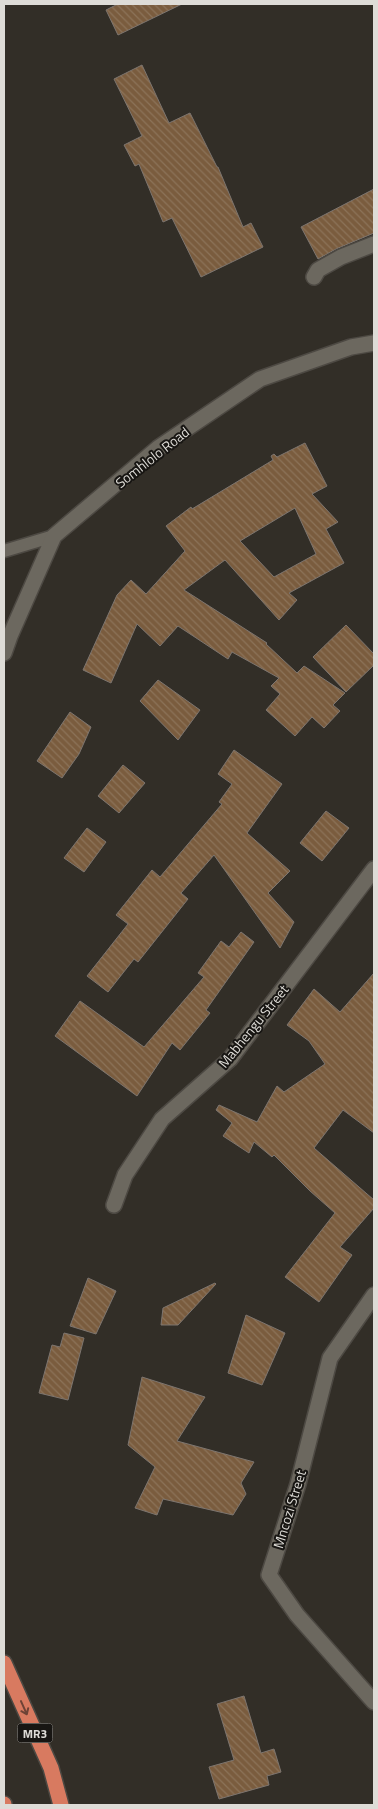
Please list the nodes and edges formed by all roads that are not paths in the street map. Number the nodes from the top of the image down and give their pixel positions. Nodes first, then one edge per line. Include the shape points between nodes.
1 (374, 244) edge
2 (314, 278) dead end
3 (374, 343) edge
4 (54, 536) junction
5 (4, 551) edge
6 (4, 653) edge
7 (374, 869) edge
8 (114, 1205) dead end
9 (374, 1295) edge
10 (4, 1663) edge
11 (374, 1702) edge
12 (61, 1805) edge

1 - 2 street via 318,270
3 - 4 street, Somhlolo Road via 351,347 260,380 158,448
4 - 5 lane
4 - 6 street, Somhlolo Road
7 - 8 street, Mabhengu Street via 230,1059 162,1119 125,1175
9 - 11 street, Mncozi Street via 330,1358 298,1484 269,1575 297,1615
10 -> 12 highway, MR3 via 51,1768

